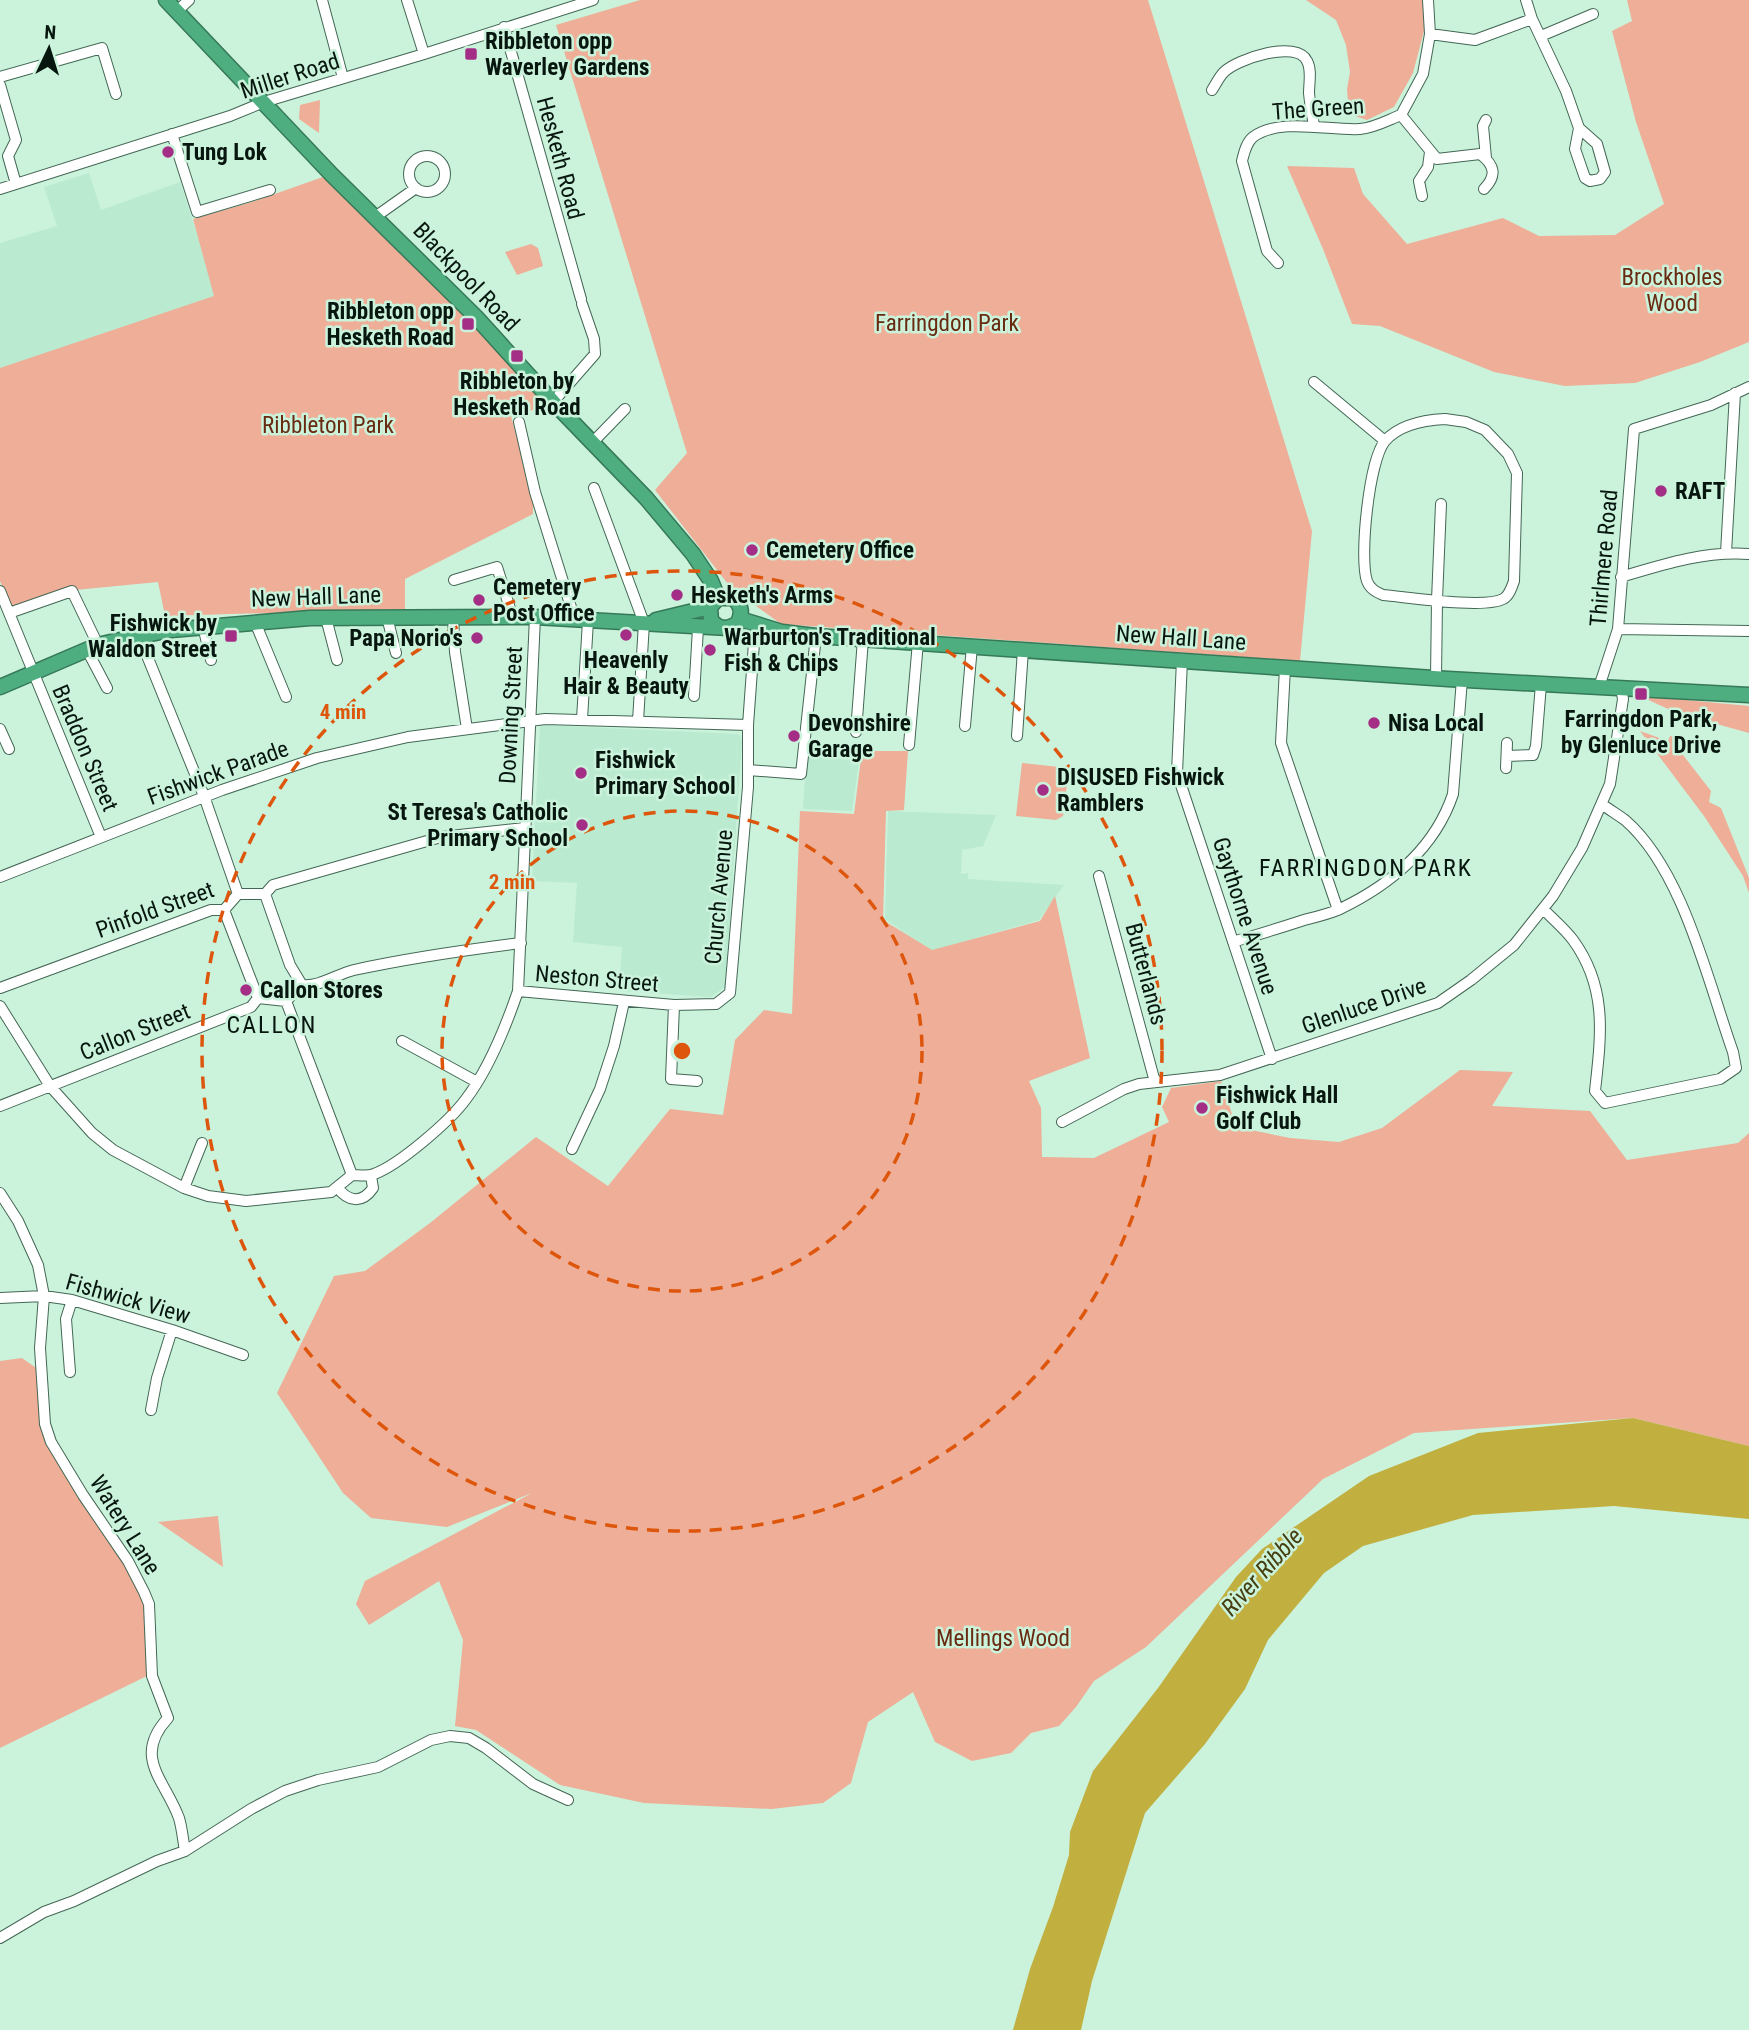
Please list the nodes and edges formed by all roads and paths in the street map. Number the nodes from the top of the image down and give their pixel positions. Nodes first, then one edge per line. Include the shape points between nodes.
1 (166, 0) edge
2 (189, 0) edge
3 (407, 0) edge
4 (593, 0) edge
5 (1428, 0) edge
6 (1526, 0) edge
7 (325, 1) edge
8 (177, 11) junction
9 (1593, 14) dead end
10 (1532, 19) junction
11 (504, 27) junction
12 (1430, 34) junction
13 (1541, 36) junction
14 (424, 54) junction
15 (0, 77) edge
16 (343, 78) junction
17 (0, 85) edge
18 (1212, 90) dead end
19 (116, 94) dead end
20 (264, 102) junction
21 (1401, 115) junction
22 (1486, 120) dead end
23 (1314, 125) junction
24 (1579, 128) junction
25 (172, 134) junction
26 (1430, 152) junction
27 (4, 154) edge
28 (1486, 158) junction
29 (16, 184) junction
30 (416, 188) dead end
31 (0, 189) edge
32 (1484, 189) dead end
33 (270, 190) dead end
34 (1422, 196) dead end
35 (375, 217) junction
36 (1278, 263) dead end
37 (1314, 382) dead end
38 (1749, 387) edge
39 (1735, 393) junction
40 (553, 402) junction
41 (625, 409) dead end
42 (519, 422) dead end
43 (1385, 441) junction
44 (592, 443) junction
45 (594, 488) dead end
46 (1441, 504) dead end
47 (1726, 552) junction
48 (1749, 554) edge
49 (1621, 577) junction
50 (454, 580) dead end
51 (0, 591) edge
52 (1437, 600) junction
53 (9, 612) junction
54 (714, 612) junction
55 (387, 617) junction
56 (535, 617) junction
57 (326, 618) junction
58 (453, 618) junction
59 (513, 618) junction
60 (740, 619) junction
61 (582, 621) junction
62 (255, 622) junction
63 (644, 623) junction
64 (203, 626) junction
65 (698, 628) junction
66 (1618, 629) junction
67 (1749, 631) edge
68 (139, 636) junction
69 (817, 636) junction
70 (863, 639) junction
71 (918, 642) junction
72 (754, 643) dead end
73 (972, 646) junction
74 (92, 648) junction
75 (1023, 650) junction
76 (396, 653) dead end
77 (211, 660) dead end
78 (337, 660) dead end
79 (1182, 660) junction
80 (1285, 668) junction
81 (33, 674) junction
82 (1436, 678) junction
83 (1462, 679) junction
84 (1541, 684) junction
85 (0, 687) edge
86 (1599, 687) junction
87 (107, 688) dead end
88 (1621, 688) junction
89 (1749, 695) edge
90 (694, 696) dead end
91 (286, 697) dead end
92 (582, 719) junction
93 (531, 721) junction
94 (638, 721) junction
95 (748, 726) junction
96 (965, 726) dead end
97 (0, 729) edge
98 (467, 729) junction
99 (856, 732) dead end
100 (1017, 736) dead end
101 (1507, 743) dead end
102 (909, 745) dead end
103 (9, 748) dead end
104 (1507, 756) junction
105 (1506, 768) dead end
106 (748, 770) junction
107 (204, 796) junction
108 (1603, 805) junction
109 (525, 828) junction
110 (101, 837) junction
111 (1099, 876) dead end
112 (0, 877) edge
113 (238, 894) junction
114 (265, 894) junction
115 (1543, 908) junction
116 (224, 909) junction
117 (1338, 910) junction
118 (1233, 942) junction
119 (521, 943) junction
120 (302, 985) junction
121 (0, 988) edge
122 (518, 991) junction
123 (258, 998) junction
124 (286, 1001) junction
125 (624, 1002) junction
126 (674, 1005) junction
127 (0, 1006) edge
128 (402, 1041) dead end
129 (1272, 1059) junction
130 (697, 1081) dead end
131 (477, 1082) junction
132 (1155, 1082) junction
133 (50, 1086) junction
134 (0, 1106) edge
135 (1062, 1122) dead end
136 (202, 1143) dead end
137 (572, 1149) dead end
138 (352, 1175) junction
139 (372, 1176) junction
140 (337, 1187) junction
141 (184, 1188) junction
142 (0, 1193) edge
143 (44, 1296) junction
144 (0, 1298) edge
145 (72, 1300) junction
146 (172, 1330) junction
147 (243, 1355) dead end
148 (70, 1372) dead end
149 (151, 1410) dead end
150 (568, 1800) dead end
151 (185, 1851) junction
152 (0, 1938) edge

1 - 8 highway, Blackpool Road
2 - 8 street
3 - 14 street
4 - 11 street, Miller Road
5 - 12 street
6 - 10 street
7 - 16 street
8 - 20 highway, Blackpool Road
9 - 13 street
10 - 12 street via 1475,40
10 - 13 street
11 - 14 street, Miller Road
11 - 40 street, Hesketh Road via 596,354
12 - 21 street via 1423,74
13 - 24 street
14 - 16 street, Miller Road
15 - 19 street via 102,48
16 - 20 street, Miller Road
17 - 27 street via 16,140
18 - 23 street via 1223,72 1247,59 1297,51 1307,58
20 - 25 street, Miller Road
20 - 35 highway, Blackpool Road
21 - 23 street, The Green via 1359,129
21 - 26 street
22 - 28 street
23 - 36 street, The Green via 1270,130 1253,137 1245,148 1242,161 1267,251
24 - 24 street via 1597,144 1605,172 1600,179 1584,178 1575,149
25 - 29 street, Miller Road
25 - 33 street via 197,212
26 - 28 street via 1437,159 1480,154
26 - 34 street via 1419,181
27 - 29 street
28 - 32 street via 1493,181
29 - 31 street, Miller Road
30 - 35 street
35 - 40 highway, Blackpool Road
37 - 43 street
38 - 39 street
39 - 47 street
39 - 49 street, Thirlmere Road via 1634,429
40 - 44 highway, Blackpool Road
41 - 44 street
42 - 61 street via 536,492
43 - 52 street via 1368,490 1367,582 1383,595
43 - 52 street via 1427,420 1466,422 1497,441 1517,473 1514,581 1509,593 1484,603
44 - 54 highway, Blackpool Road via 692,554 711,581
45 - 63 street
46 - 52 street
47 - 48 street
47 - 49 street
49 - 66 street, Thirlmere Road
50 - 59 street via 497,567
51 - 53 street, Braddon Street
52 - 82 street
53 - 74 street via 72,591
53 - 81 street, Braddon Street
54 - 60 highway, New Hall Lane via 731,628
54 - 60 highway via 729,597 737,601
54 - 63 highway, New Hall Lane
54 - 65 highway
55 - 57 highway, New Hall Lane
55 - 58 highway, New Hall Lane
55 - 76 street
56 - 59 highway, New Hall Lane
56 - 61 highway, New Hall Lane
56 - 93 street, Downing Street
57 - 62 highway, New Hall Lane
57 - 78 street
58 - 59 highway, New Hall Lane
58 - 98 street
60 - 69 highway, New Hall Lane via 782,632
61 - 63 highway, New Hall Lane
61 - 92 street
62 - 64 highway, New Hall Lane
62 - 91 street
63 - 65 highway, New Hall Lane
63 - 94 street
64 - 68 highway, New Hall Lane
64 - 77 street
65 - 90 street
66 - 67 street
66 - 86 street, Thirlmere Road
68 - 74 highway, New Hall Lane
68 - 107 street
69 - 70 highway, New Hall Lane
69 - 106 street via 801,774
70 - 71 highway, New Hall Lane
70 - 99 street
71 - 73 highway, New Hall Lane
71 - 102 street
72 - 95 street, Church Avenue
73 - 75 highway, New Hall Lane
73 - 96 street
74 - 81 highway, New Hall Lane
74 - 87 street
75 - 79 highway, New Hall Lane
75 - 100 street
79 - 80 highway, New Hall Lane
79 - 118 street, Gaythorne Avenue via 1177,773
80 - 82 highway, New Hall Lane
80 - 117 street via 1281,743
81 - 85 highway, New Hall Lane
81 - 110 street, Braddon Street
82 - 83 highway, New Hall Lane
83 - 84 highway, New Hall Lane
83 - 117 street via 1449,807 1412,861 1381,886
84 - 86 highway, New Hall Lane
84 - 104 street via 1533,755
86 - 88 highway, New Hall Lane
88 - 89 highway, New Hall Lane
88 - 108 street, Glenluce Drive via 1618,735
92 - 93 street, Fishwick Parade
92 - 94 street, Fishwick Parade
93 - 98 street, Fishwick Parade
93 - 109 street, Downing Street
94 - 95 street, Fishwick Parade
95 - 106 street, Church Avenue
97 - 103 street
98 - 107 street, Fishwick Parade via 317,758
101 - 104 street
104 - 105 street
106 - 126 street, Church Avenue via 730,993 716,1004
107 - 110 street, Fishwick Parade
107 - 113 street
108 - 115 street, Glenluce Drive
108 - 115 street via 1626,821 1668,878 1693,931 1736,1068 1720,1079 1605,1103 1595,1091 1602,1028 1595,981 1573,940
109 - 114 street, Pinfold Street via 442,837 273,885
109 - 119 street, Downing Street
110 - 112 street, Fishwick Parade
111 - 132 street, Butterlands
113 - 114 street, Pinfold Street
113 - 116 street, Pinfold Street
114 - 120 street via 290,965
115 - 129 street, Glenluce Drive via 1514,945 1438,1003
116 - 121 street, Pinfold Street via 211,909
116 - 123 street
117 - 118 street
118 - 129 street, Gaythorne Avenue
119 - 120 street via 440,953
119 - 122 street, Downing Street
120 - 124 street
122 - 125 street, Neston Street
122 - 131 street, Downing Street
123 - 124 street
123 - 133 street, Callon Street via 251,1007
124 - 138 street
125 - 126 street, Neston Street
125 - 137 street via 600,1089
126 - 130 street via 671,1079
127 - 133 street
128 - 131 street
129 - 132 street, Glenluce Drive via 1220,1075
131 - 139 street, Downing Street via 465,1101 419,1145
132 - 135 street, Glenluce Drive via 1124,1089
133 - 134 street, Callon Street
133 - 141 street via 113,1150
136 - 141 street
138 - 139 street
138 - 140 street
139 - 140 street via 373,1188 362,1199 344,1196
140 - 141 street via 331,1192 246,1201
142 - 143 street, Watery Lane via 38,1265
143 - 144 street, Fishwick View
143 - 145 street, Fishwick View
143 - 151 street, Watery Lane via 40,1348 45,1424 51,1442 128,1561 149,1605 152,1676 168,1718 158,1729 151,1756 179,1818
145 - 146 street, Fishwick View
145 - 148 street via 66,1319
146 - 147 street, Fishwick View
146 - 149 street
150 - 151 street via 533,1784 469,1738 450,1736 431,1740 378,1767 285,1791
151 - 152 street via 44,1912

